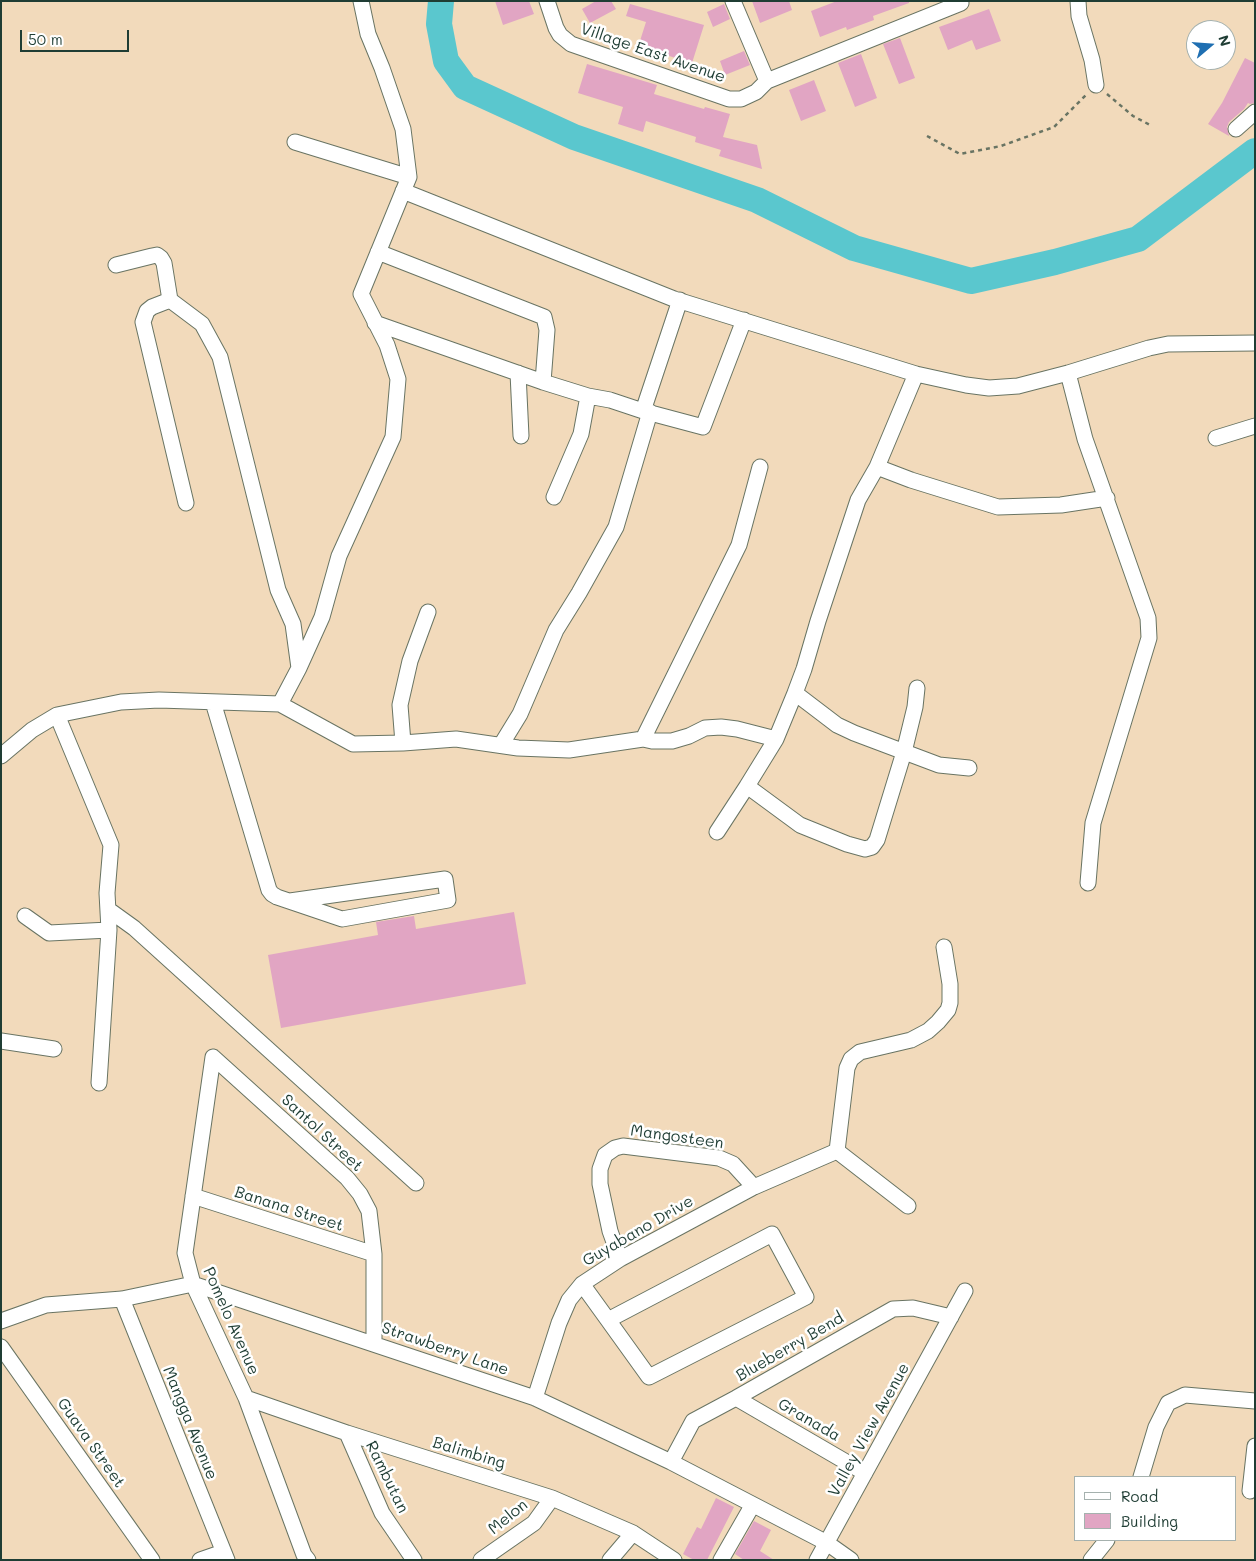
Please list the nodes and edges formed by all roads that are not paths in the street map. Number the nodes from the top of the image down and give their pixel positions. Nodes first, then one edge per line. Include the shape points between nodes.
1 (361, 1) edge
2 (547, 1) edge
3 (733, 1) edge
4 (1078, 1) edge
5 (961, 3) dead end
6 (767, 81) junction
7 (1096, 85) road end
8 (1255, 112) edge
9 (1236, 129) dead end
10 (295, 142) dead end
11 (410, 177) junction
12 (403, 191) junction
13 (378, 252) junction
14 (116, 266) dead end
15 (170, 300) junction
16 (680, 300) junction
17 (744, 320) junction
18 (375, 324) junction
19 (1255, 343) edge
20 (518, 373) junction
21 (1068, 373) junction
22 (916, 374) junction
23 (543, 382) junction
24 (588, 396) junction
25 (647, 411) junction
26 (1255, 426) edge
27 (521, 436) dead end
28 (1216, 438) dead end
29 (760, 467) dead end
30 (877, 467) junction
31 (554, 497) dead end
32 (1106, 498) junction
33 (186, 504) dead end
34 (428, 612) dead end
35 (299, 668) junction
36 (918, 688) dead end
37 (794, 693) junction
38 (213, 702) junction
39 (280, 704) junction
40 (57, 715) junction
41 (643, 739) junction
42 (776, 739) junction
43 (403, 743) junction
44 (501, 745) junction
45 (904, 752) junction
46 (1, 756) edge
47 (969, 768) dead end
48 (747, 786) junction
49 (717, 832) dead end
50 (1088, 884) dead end
51 (290, 901) junction
52 (109, 910) junction
53 (25, 916) dead end
54 (109, 930) junction
55 (944, 946) dead end
56 (1, 1040) edge
57 (54, 1049) dead end
58 (213, 1057) joint
59 (99, 1084) dead end
60 (837, 1151) junction
61 (416, 1184) dead end
62 (754, 1187) junction
63 (193, 1196) junction
64 (908, 1206) dead end
65 (374, 1254) junction
66 (620, 1260) junction
67 (193, 1284) junction
68 (582, 1284) junction
69 (965, 1291) dead end
70 (122, 1299) junction
71 (951, 1318) junction
72 (608, 1320) junction
73 (1, 1321) edge
74 (374, 1344) junction
75 (1, 1346) edge
76 (246, 1398) junction
77 (535, 1398) junction
78 (736, 1398) junction
79 (1255, 1402) edge
80 (347, 1433) junction
81 (1255, 1446) edge
82 (671, 1462) junction
83 (865, 1473) junction
84 (1141, 1476) edge
85 (1250, 1491) dead end
86 (552, 1498) junction
87 (752, 1506) junction
88 (633, 1533) junction
89 (1106, 1541) edge
90 (827, 1543) junction
91 (225, 1556) edge
92 (152, 1560) edge
93 (200, 1560) edge
94 (308, 1560) edge
95 (414, 1560) edge
96 (481, 1560) edge
97 (610, 1560) edge
98 (674, 1560) edge
99 (721, 1560) edge
100 (817, 1560) edge
101 (851, 1560) edge
102 (1091, 1560) edge

1 - 11 street via 368,34 403,129
2 - 6 street, Village East Avenue via 556,28 571,44 729,99 741,99 756,92
3 - 6 street
4 - 7 street
5 - 6 street, Village East Avenue
8 - 9 street
10 - 11 street
11 - 12 street
12 - 13 street
12 - 16 street
13 - 18 street via 361,294
13 - 23 street via 544,317 547,330
14 - 15 street via 152,256 161,258
15 - 33 street via 147,311 144,322
15 - 35 street via 202,324 220,356 278,590 293,624
16 - 17 street
16 - 25 street
17 - 22 street
17 - 25 street via 703,427
18 - 20 street
18 - 35 street via 387,345 398,379 393,437 339,556 322,617
19 - 21 street via 1168,344
20 - 23 street
20 - 27 street
21 - 22 street via 1018,386 990,388
21 - 32 street via 1085,439
22 - 30 street
23 - 24 street
24 - 25 street
24 - 31 street via 581,434
25 - 44 street via 616,527 556,630 520,714
26 - 28 street
29 - 41 street via 739,545
30 - 32 street via 998,507 1061,505
30 - 37 street via 858,500
32 - 50 street via 1148,618 1149,638 1093,823
34 - 43 street via 410,661 400,705
35 - 39 street
36 - 45 street
37 - 42 street
37 - 45 street via 837,725
38 - 39 street
38 - 40 street via 121,702
38 - 51 street via 269,890
39 - 43 street via 353,744
40 - 46 street via 32,730
40 - 52 street via 111,845 107,893
41 - 42 street via 672,741 705,728 721,727
41 - 44 street via 568,750
42 - 48 street
43 - 44 street via 456,739
45 - 47 street via 939,765
45 - 48 street via 878,840 868,848 847,844 800,825
48 - 49 street
51 - 51 street via 444,879 448,900 342,919
52 - 54 street
52 - 61 street via 134,928
53 - 54 street via 49,933
54 - 59 street
55 - 60 street via 950,984 948,1010 928,1031 911,1040 860,1052 851,1059 847,1068
56 - 57 street
58 - 63 street, Pomelo Avenue
58 - 65 street, Santol Street via 360,1194 369,1211
60 - 62 street, Guyabano Drive
60 - 64 street
62 - 66 street, Guyabano Drive
62 - 66 street, Mangosteen via 733,1164 719,1158 623,1146 615,1148 605,1155 600,1168 600,1184
63 - 65 street, Banana Street
63 - 67 street, Pomelo Avenue via 185,1253
65 - 74 street, Santol Street
66 - 68 street, Guyabano Drive
67 - 70 street
67 - 74 street, Strawberry Lane
67 - 76 street, Pomelo Avenue
68 - 72 street
68 - 77 street, Guyabano Drive via 568,1300
69 - 71 street, Valley View Avenue
70 - 73 street via 46,1305
70 - 91 street, Mangga Avenue
71 - 78 street, Blueberry Bend via 913,1308 893,1309
71 - 83 street, Valley View Avenue
72 - 72 street via 649,1378 806,1297 772,1234
74 - 77 street, Strawberry Lane
75 - 92 street, Guava Street
76 - 80 street, Balimbing
76 - 94 street, Pomelo Avenue
77 - 82 street, Strawberry Lane
78 - 82 street, Blueberry Bend via 693,1420
78 - 83 street, Granada
79 - 84 street via 1185,1395 1168,1403 1156,1427
80 - 86 street, Balimbing
80 - 95 street, Rambutan via 382,1513
81 - 85 street
82 - 87 street, Strawberry Lane
83 - 90 street, Valley View Avenue
86 - 88 street, Balimbing
86 - 96 street, Melon via 534,1523
87 - 90 street, Strawberry Lane
87 - 99 street
88 - 97 street
88 - 98 street, Balimbing
89 - 102 street
90 - 100 street, Valley View Avenue
90 - 101 street, Strawberry Lane
91 - 93 street

